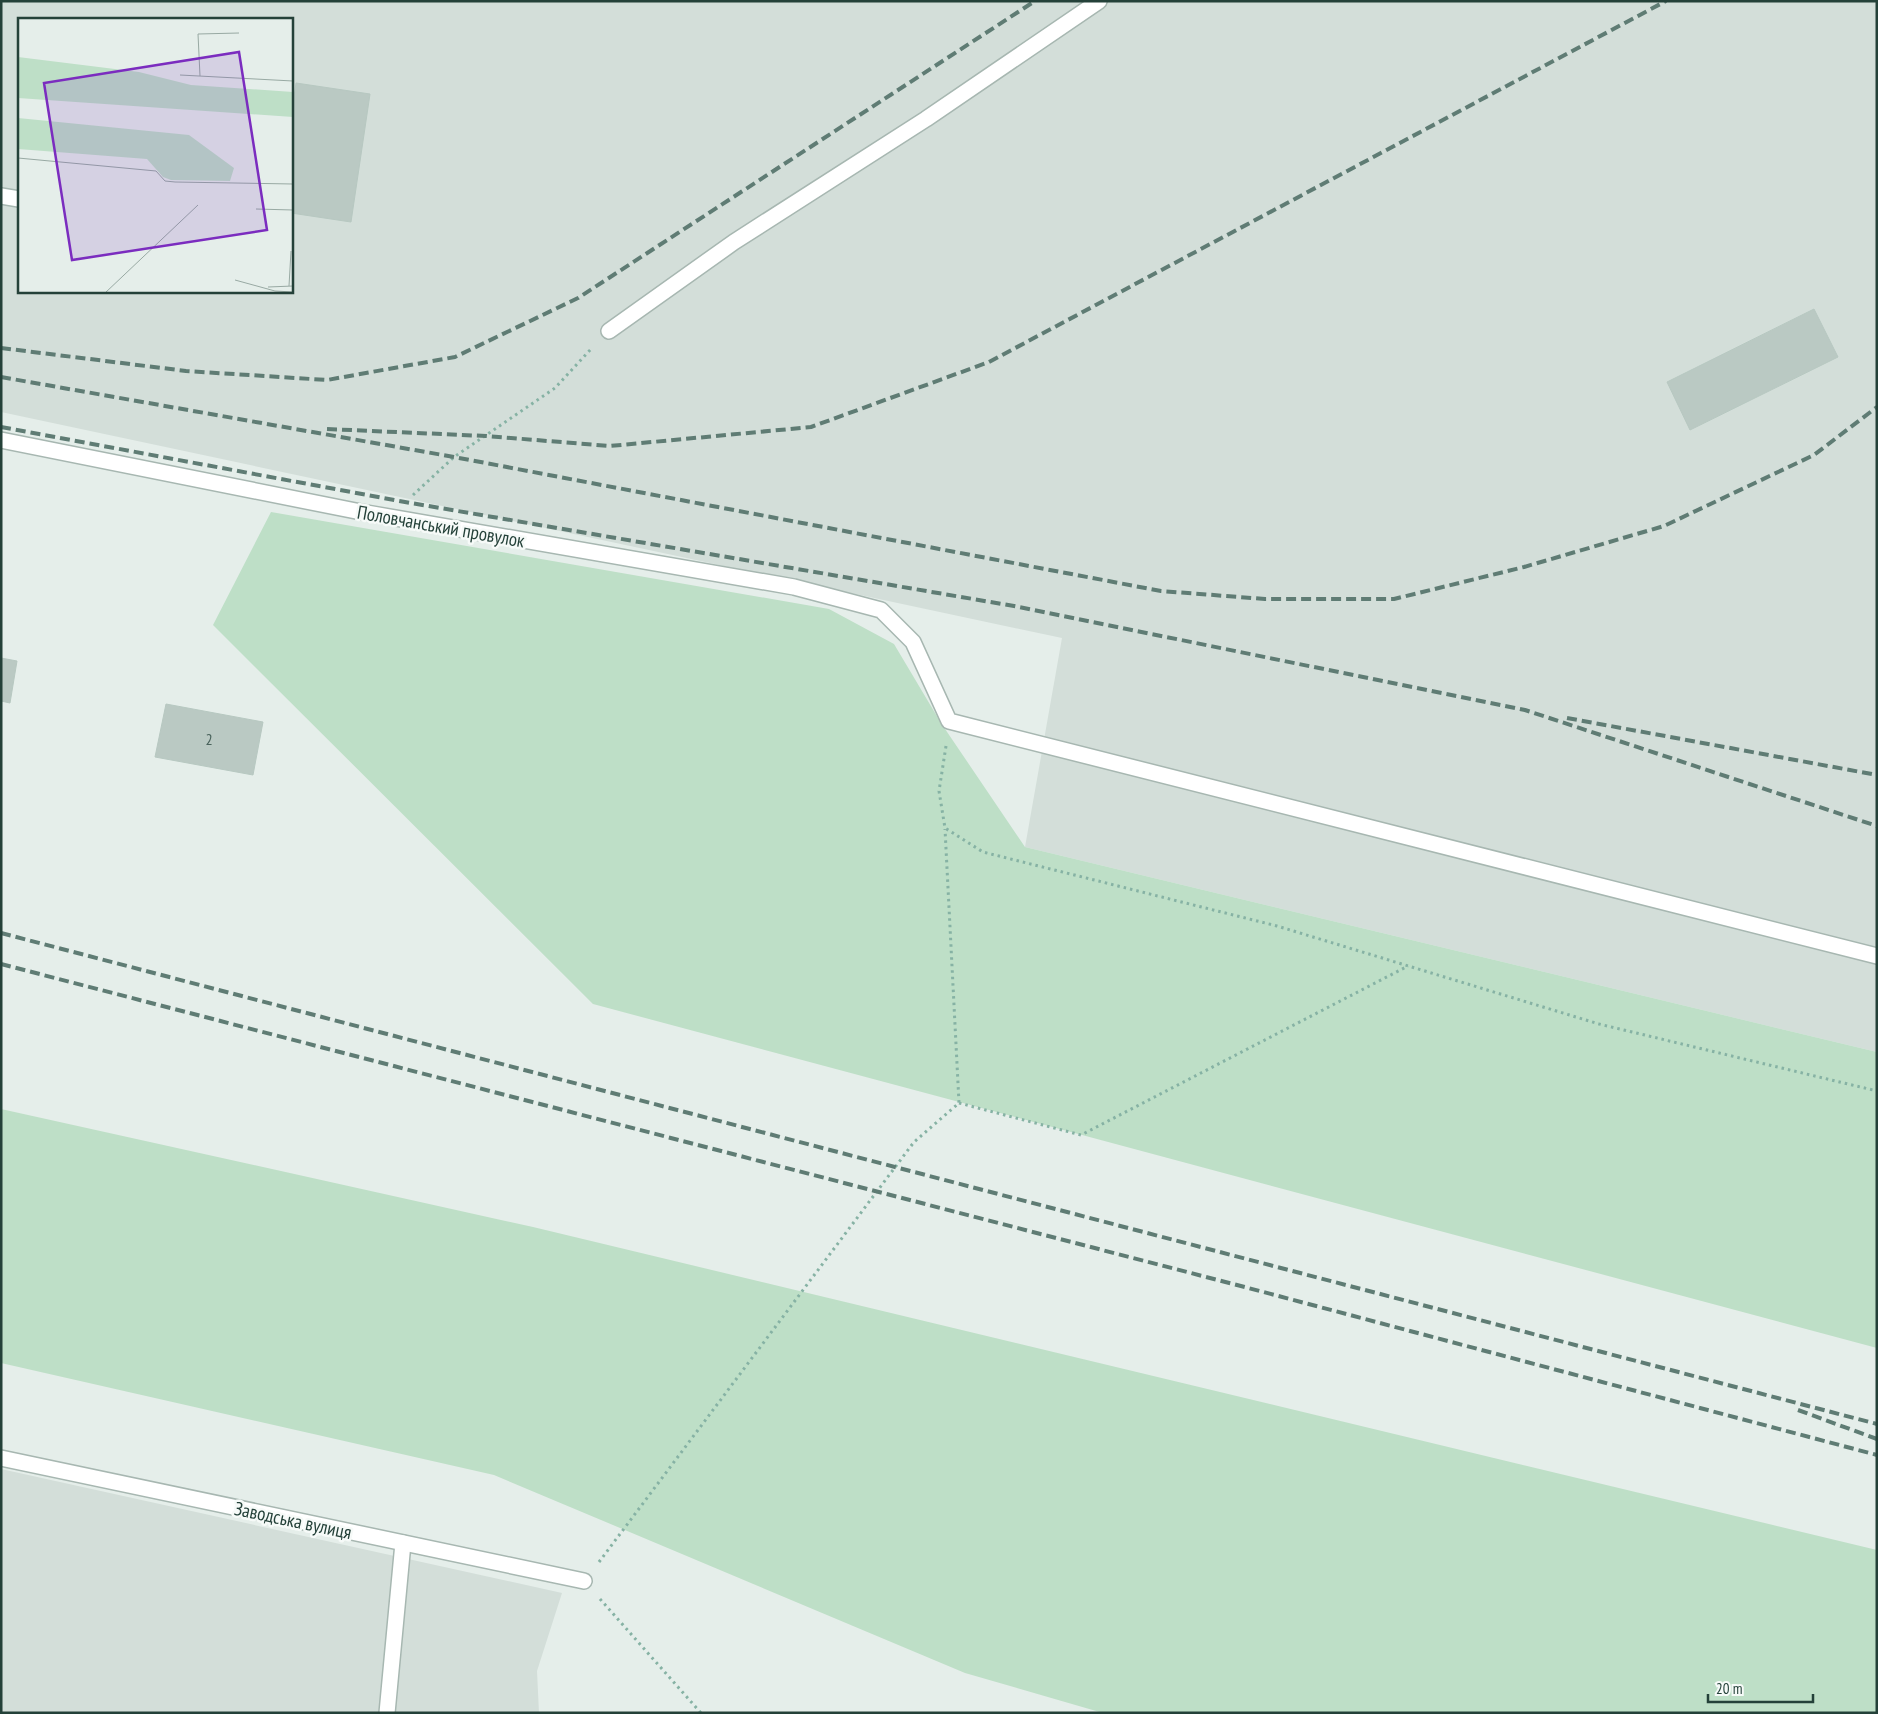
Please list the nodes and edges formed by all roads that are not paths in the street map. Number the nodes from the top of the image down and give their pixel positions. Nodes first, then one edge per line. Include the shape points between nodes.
1 (1099, 1) edge
2 (1, 196) edge
3 (18, 199) edge
4 (609, 331) road end
5 (1, 440) edge
6 (1877, 956) edge
7 (1, 1458) edge
8 (403, 1543) junction
9 (584, 1581) road end
10 (387, 1713) edge

1 - 4 street via 926,119 734,242
2 - 3 street
5 - 6 street, Половчанський провулок via 361,512 794,587 881,610 914,642 949,721
7 - 8 street, Заводська вулиця
8 - 9 street, Заводська вулиця
8 - 10 street

